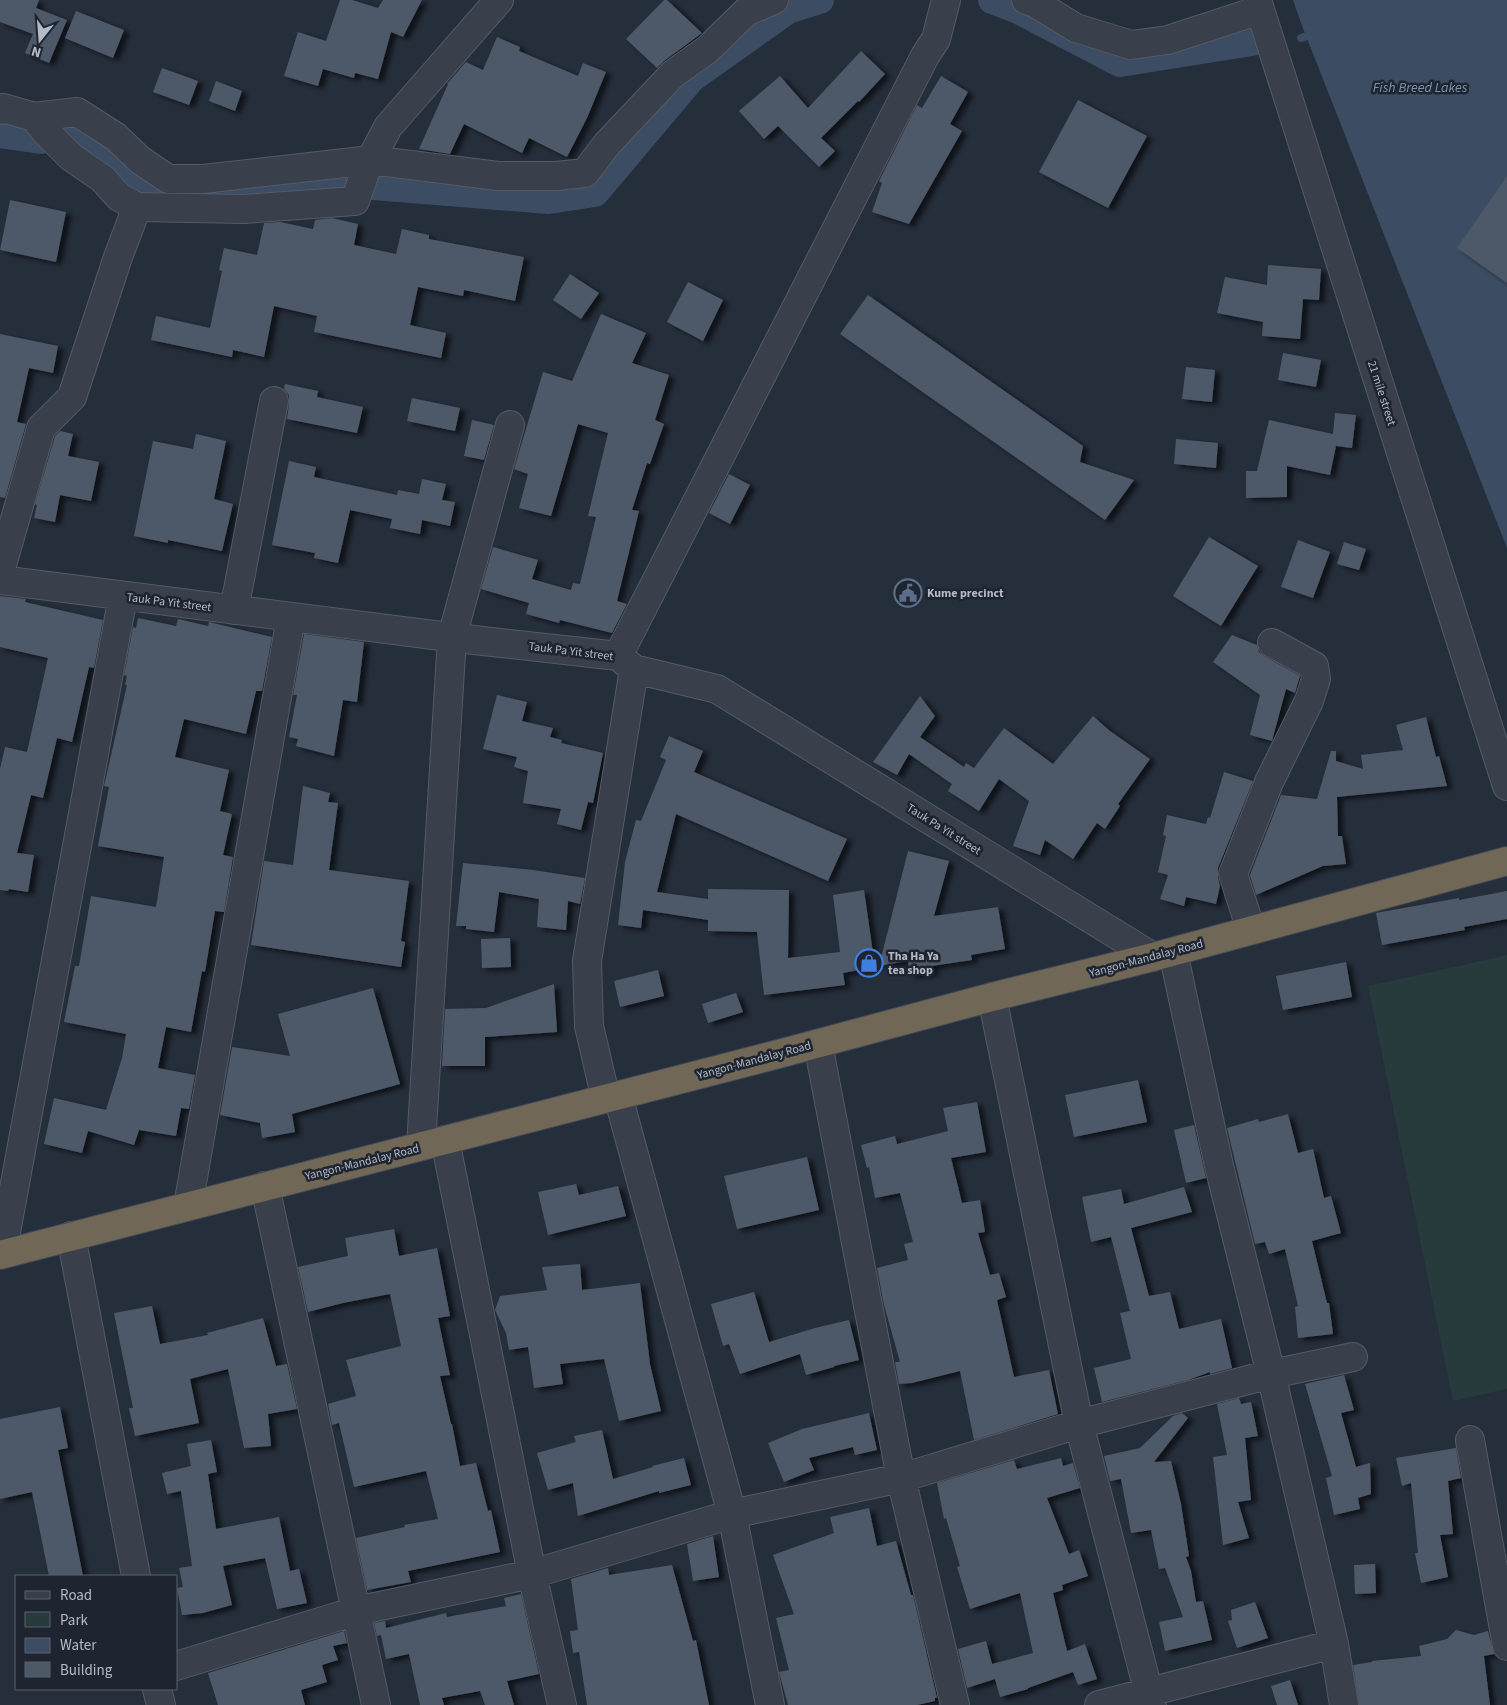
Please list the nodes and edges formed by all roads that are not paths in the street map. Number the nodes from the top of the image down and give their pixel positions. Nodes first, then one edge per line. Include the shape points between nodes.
1 (499, 0) edge
2 (774, 0) edge
3 (946, 0) edge
4 (1026, 0) edge
5 (1258, 5) edge
6 (0, 110) edge
7 (40, 124) junction
8 (369, 163) junction
9 (137, 207) junction
10 (274, 401) dead end
11 (510, 425) dead end
12 (0, 572) edge
13 (0, 580) edge
14 (122, 596) junction
15 (234, 610) junction
16 (291, 617) junction
17 (452, 637) junction
18 (1272, 643) dead end
19 (626, 663) junction
20 (1507, 786) edge
21 (1507, 861) edge
22 (1251, 930) junction
23 (1163, 954) junction
24 (992, 997) junction
25 (818, 1044) junction
26 (612, 1097) junction
27 (433, 1143) junction
28 (265, 1186) junction
29 (188, 1206) junction
30 (71, 1236) junction
31 (1, 1255) edge
32 (1353, 1357) dead end
33 (1271, 1374) junction
34 (1079, 1424) junction
35 (1470, 1440) dead end
36 (901, 1478) junction
37 (732, 1514) junction
38 (532, 1574) junction
39 (136, 1575) edge
40 (356, 1611) junction
41 (1334, 1644) junction
42 (1507, 1646) edge
43 (178, 1665) edge
44 (157, 1690) edge
45 (1151, 1699) edge
46 (161, 1705) edge
47 (376, 1705) edge
48 (562, 1705) edge
49 (770, 1705) edge
50 (955, 1705) edge
51 (1099, 1705) edge
52 (1344, 1705) edge

1 - 8 street via 388,127
2 - 8 street via 746,12 708,49 674,74 607,144 585,173 498,176
3 - 19 street via 936,39
4 - 5 street via 1076,28 1131,45 1168,40
5 - 20 street, 21 mile street
6 - 7 street via 3,108
7 - 8 street via 77,112 116,137 140,160 168,179 203,179
7 - 9 street via 71,157 103,179 119,198
8 - 9 street via 355,202 244,209
9 - 12 street via 72,397 41,428
10 - 15 street
11 - 17 street
13 - 14 street, Tauk Pa Yit street
14 - 15 street, Tauk Pa Yit street
14 - 31 street
15 - 16 street, Tauk Pa Yit street
16 - 17 street, Tauk Pa Yit street
16 - 29 street
17 - 19 street, Tauk Pa Yit street
17 - 27 street
18 - 22 street via 1314,666 1316,679 1309,701 1269,782 1233,874
19 - 23 street, Tauk Pa Yit street via 717,689
19 - 26 street via 587,961 589,1026
21 - 22 highway, Yangon-Mandalay Road
22 - 23 highway, Yangon-Mandalay Road
23 - 24 highway, Yangon-Mandalay Road
23 - 33 street
24 - 25 highway, Yangon-Mandalay Road
24 - 34 street
25 - 26 highway, Yangon-Mandalay Road
25 - 36 street
26 - 27 highway, Yangon-Mandalay Road
26 - 37 street
27 - 28 highway, Yangon-Mandalay Road
27 - 38 street
28 - 29 highway, Yangon-Mandalay Road
28 - 40 street
29 - 30 highway, Yangon-Mandalay Road
30 - 31 highway, Yangon-Mandalay Road
30 - 39 street
32 - 33 street
33 - 34 street
33 - 41 street
34 - 36 street
34 - 45 street
35 - 42 street
36 - 37 street
36 - 50 street
37 - 38 street
37 - 49 street
38 - 40 street
38 - 48 street
40 - 43 street
40 - 47 street
41 - 45 street
41 - 52 street
44 - 46 street
45 - 51 street

